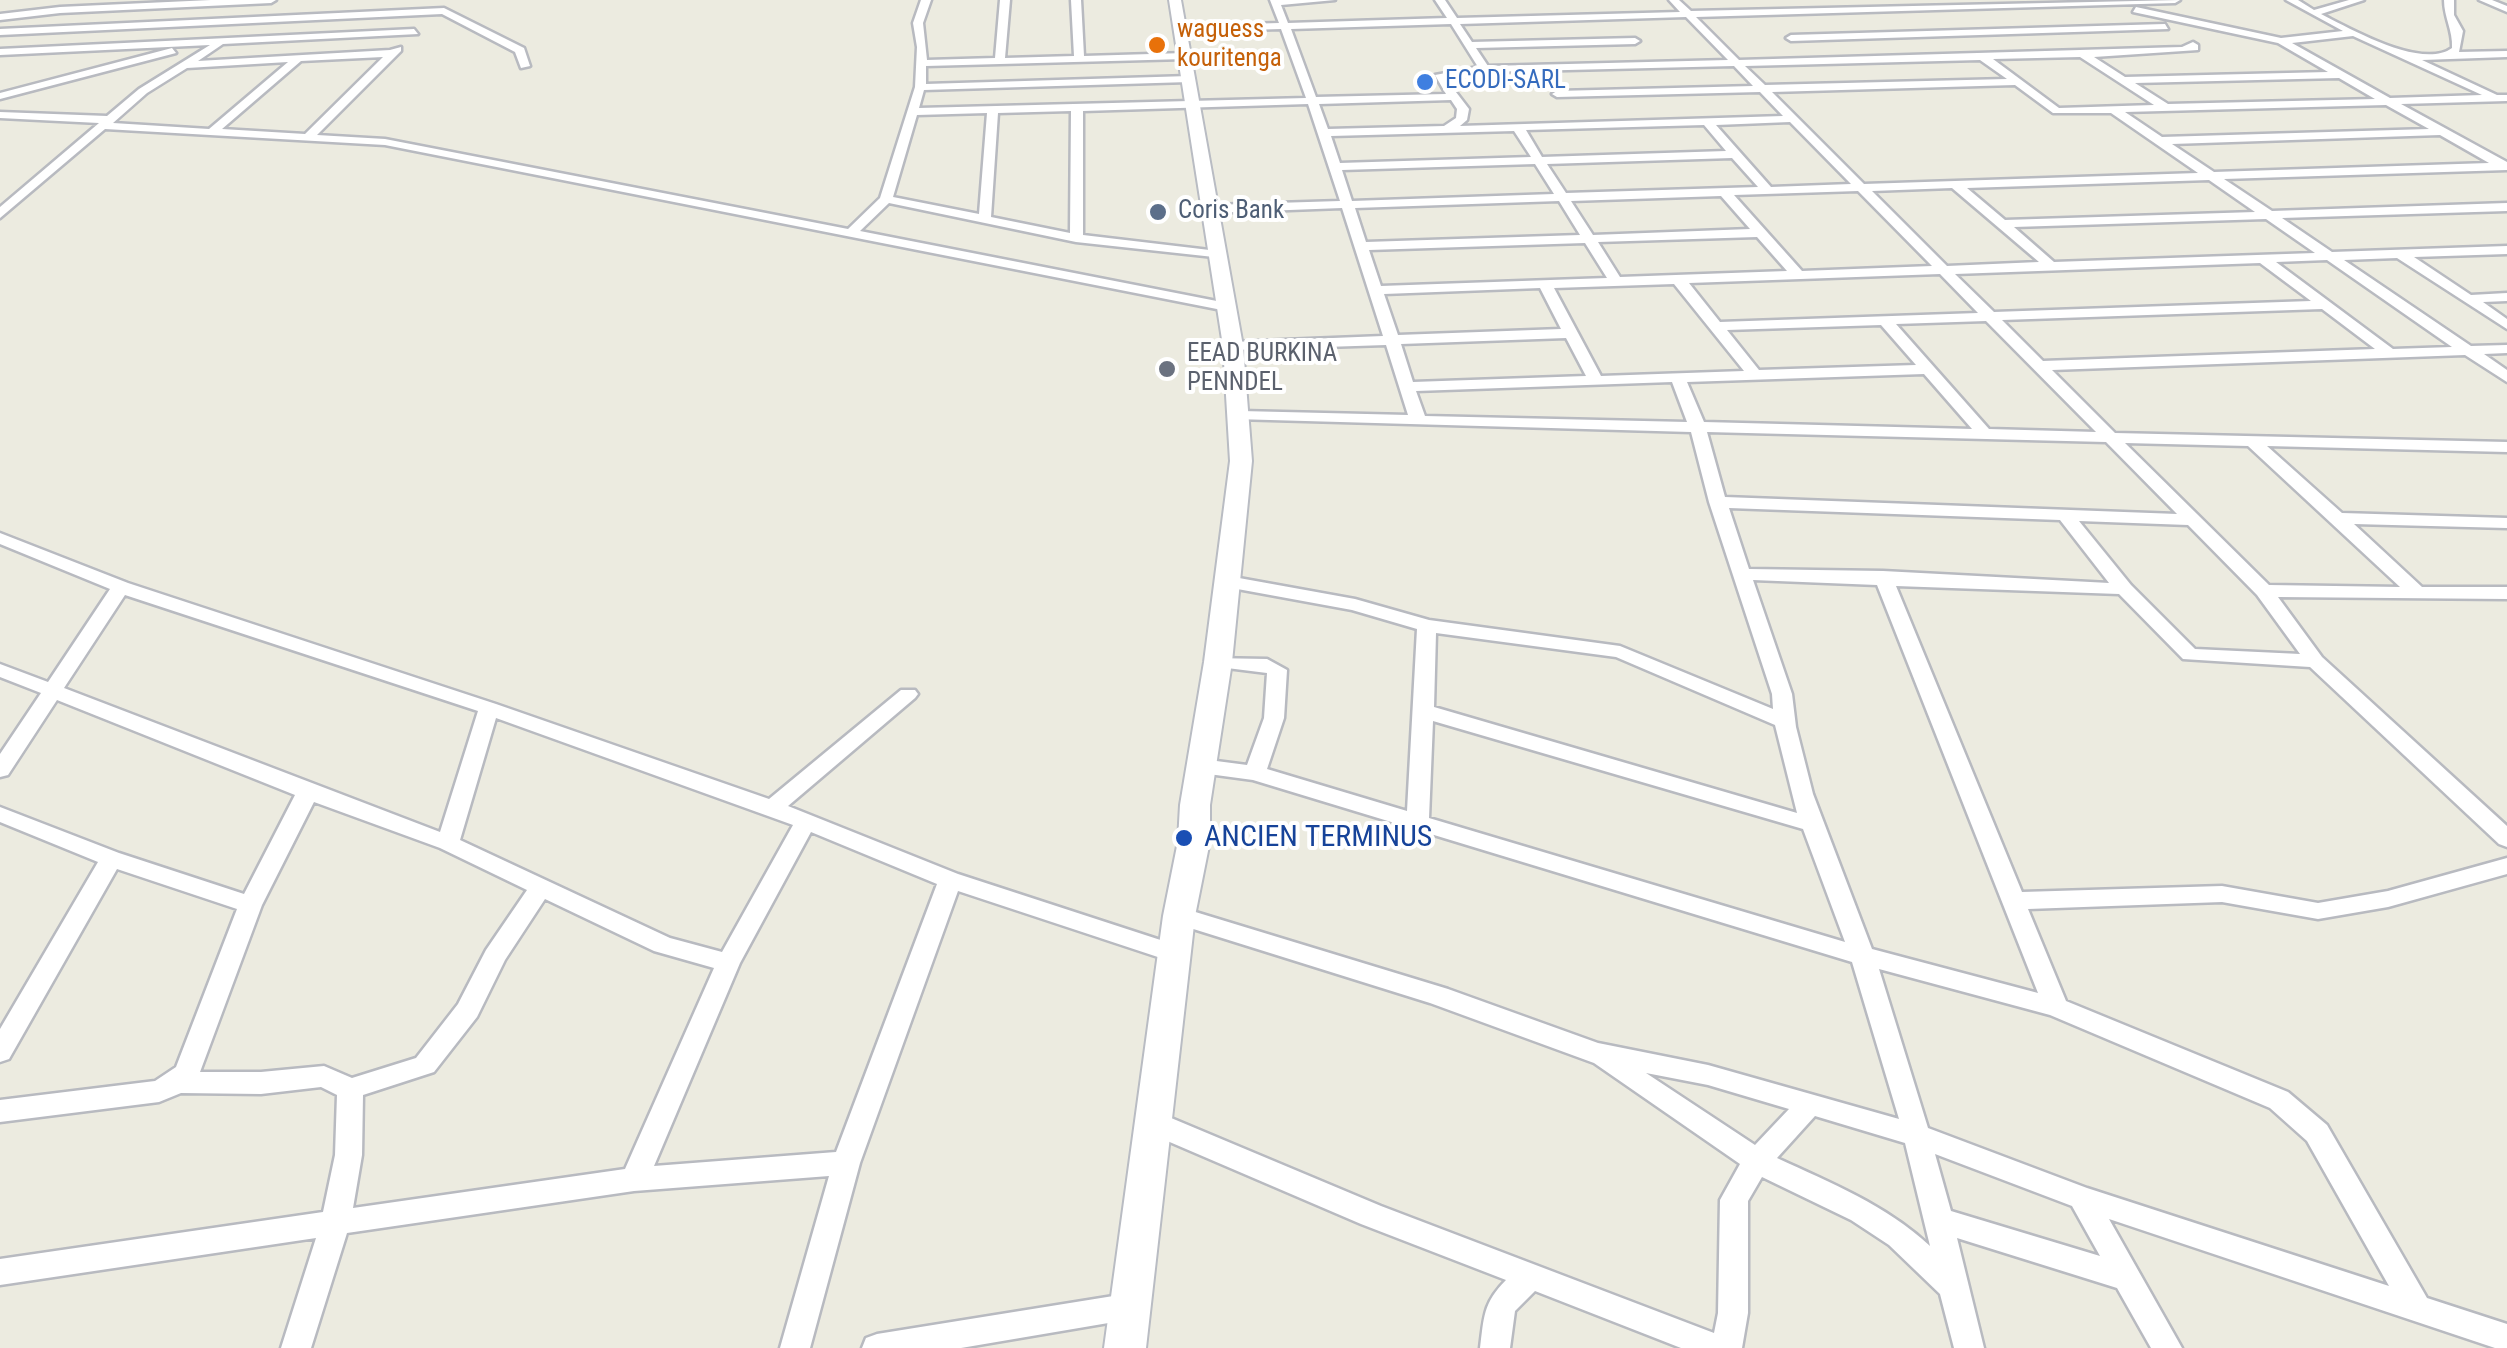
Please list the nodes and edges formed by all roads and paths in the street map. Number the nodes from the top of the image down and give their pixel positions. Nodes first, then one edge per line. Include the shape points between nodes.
1 (95, 0) edge
2 (271, 0) edge
3 (281, 0) edge
4 (369, 0) edge
5 (445, 0) edge
6 (926, 0) edge
7 (1006, 0) edge
8 (1076, 0) edge
9 (1175, 0) edge
10 (1330, 0) edge
11 (1440, 0) edge
12 (1674, 0) edge
13 (1750, 0) edge
14 (1881, 0) edge
15 (2175, 0) edge
16 (2291, 0) edge
17 (2360, 0) edge
18 (2449, 0) edge
19 (2484, 0) edge
20 (1275, 1) edge
21 (1602, 4) dead end
22 (2122, 4) edge
23 (1965, 8) junction
24 (2507, 9) edge
25 (60, 10) junction
26 (434, 10) junction
27 (1896, 10) junction
28 (2314, 12) junction
29 (354, 13) junction
30 (1766, 13) junction
31 (1687, 15) junction
32 (1612, 16) junction
33 (0, 18) edge
34 (256, 18) junction
35 (1452, 20) junction
36 (1283, 26) junction
37 (2165, 28) junction
38 (1180, 29) junction
39 (0, 31) edge
40 (414, 32) junction
41 (1998, 32) junction
42 (2356, 33) junction
43 (1791, 38) junction
44 (2281, 40) junction
45 (222, 41) junction
46 (1636, 41) junction
47 (200, 42) junction
48 (1468, 46) junction
49 (393, 54) junction
50 (2083, 54) junction
51 (2507, 54) edge
52 (0, 55) edge
53 (2032, 55) junction
54 (2484, 55) junction
55 (1185, 56) junction
56 (1982, 56) junction
57 (2448, 56) junction
58 (2412, 57) junction
59 (1080, 58) junction
60 (298, 59) junction
61 (1000, 60) junction
62 (1816, 60) junction
63 (1736, 62) junction
64 (920, 63) junction
65 (1658, 64) junction
66 (2507, 65) edge
67 (181, 66) junction
68 (525, 66) dead end
69 (1537, 68) junction
70 (1485, 70) junction
71 (2342, 75) junction
72 (1189, 79) junction
73 (2124, 80) junction
74 (2019, 82) junction
75 (920, 87) junction
76 (1765, 90) junction
77 (1556, 94) junction
78 (0, 96) edge
79 (1452, 98) junction
80 (2504, 100) edge
81 (1314, 102) junction
82 (2390, 102) junction
83 (1193, 106) junction
84 (1077, 108) junction
85 (2166, 108) junction
86 (994, 110) junction
87 (2113, 110) junction
88 (913, 112) junction
89 (0, 115) edge
90 (1792, 119) junction
91 (1707, 122) junction
92 (108, 123) junction
93 (1580, 124) junction
94 (1517, 126) junction
95 (1448, 128) junction
96 (213, 130) junction
97 (1324, 132) junction
98 (2443, 132) junction
99 (310, 135) junction
100 (2158, 141) junction
101 (1736, 154) junction
102 (1539, 161) junction
103 (1334, 167) junction
104 (2506, 167) edge
105 (2211, 176) junction
106 (1956, 185) junction
107 (1861, 188) junction
108 (1768, 191) junction
109 (1725, 193) junction
110 (1561, 198) junction
111 (886, 200) junction
112 (6, 202) edge
113 (1345, 204) junction
114 (2507, 207) edge
115 (1210, 209) junction
116 (0, 214) edge
117 (2267, 215) junction
118 (985, 218) junction
119 (2002, 224) junction
120 (1762, 233) junction
121 (849, 235) junction
122 (1076, 238) junction
123 (1588, 238) junction
124 (1361, 246) junction
125 (2507, 250) edge
126 (2399, 253) junction
127 (1218, 255) junction
128 (2325, 256) junction
129 (2262, 258) junction
130 (2051, 266) junction
131 (1942, 269) junction
132 (1797, 274) junction
133 (1678, 279) junction
134 (1615, 280) junction
135 (1544, 283) junction
136 (1376, 290) junction
137 (2507, 298) edge
138 (2467, 299) junction
139 (2324, 305) junction
140 (1226, 308) junction
141 (1989, 316) junction
142 (1884, 320) junction
143 (2507, 325) edge
144 (1718, 326) junction
145 (1570, 333) junction
146 (1394, 340) junction
147 (1233, 346) junction
148 (2507, 349) edge
149 (2464, 350) junction
150 (2388, 352) junction
151 (2042, 366) junction
152 (1926, 370) junction
153 (1755, 375) junction
154 (2507, 377) edge
155 (1678, 378) junction
156 (1595, 379) junction
157 (1410, 387) junction
158 (1240, 416) junction
159 (1418, 420) junction
160 (1697, 426) junction
161 (1982, 432) junction
162 (2106, 434) junction
163 (2250, 440) junction
164 (2507, 447) edge
165 (1718, 502) junction
166 (2063, 513) junction
167 (2337, 518) junction
168 (2191, 520) junction
169 (2507, 523) edge
170 (0, 538) edge
171 (1741, 574) junction
172 (1883, 578) junction
173 (1228, 582) junction
174 (121, 587) junction
175 (2124, 588) junction
176 (2414, 589) junction
177 (2264, 590) junction
178 (2507, 593) edge
179 (1427, 626) junction
180 (2316, 661) junction
181 (1218, 662) junction
182 (0, 670) edge
183 (51, 690) junction
184 (908, 694) dead end
185 (489, 708) junction
186 (1423, 711) junction
187 (1783, 721) junction
188 (1201, 766) junction
189 (0, 770) edge
190 (1255, 772) junction
191 (308, 792) junction
192 (772, 808) junction
193 (0, 814) edge
194 (1418, 822) junction
195 (804, 823) junction
196 (1814, 825) junction
197 (2507, 839) edge
198 (448, 842) junction
199 (110, 859) junction
200 (2507, 866) edge
201 (950, 880) junction
202 (542, 886) junction
203 (2016, 901) junction
204 (250, 905) junction
205 (1179, 916) junction
206 (1176, 954) junction
207 (1863, 956) junction
208 (728, 964) junction
209 (2056, 1006) junction
210 (0, 1052) edge
211 (1596, 1053) junction
212 (178, 1082) junction
213 (350, 1088) junction
214 (1808, 1106) junction
215 (0, 1111) edge
216 (1154, 1123) junction
217 (1917, 1135) junction
218 (1757, 1160) junction
219 (846, 1163) junction
220 (634, 1179) junction
221 (2082, 1198) junction
222 (1938, 1220) junction
223 (336, 1225) junction
224 (0, 1272) edge
225 (1529, 1278) junction
226 (2128, 1278) junction
227 (1950, 1284) junction
228 (1132, 1306) junction
229 (2416, 1306) junction
230 (2507, 1338) edge
231 (296, 1348) edge
232 (795, 1348) edge
233 (877, 1348) edge
234 (1125, 1348) edge
235 (1496, 1348) edge
236 (1717, 1348) edge
237 (1727, 1348) edge
238 (1970, 1348) edge
239 (2167, 1348) edge

1 - 25 street
2 - 25 street
3 - 34 street
4 - 29 street
5 - 26 street
6 - 64 street via 918,22
7 - 61 street
8 - 59 street
9 - 38 street
10 - 20 street
11 - 35 street
12 - 31 street
13 - 30 street
14 - 27 street
15 - 22 street
16 - 28 street
17 - 28 street
18 - 57 street via 2458,31 2457,49
19 - 24 street
20 - 36 street
21 - 32 street
22 - 23 street
22 - 37 street
22 - 44 street
23 - 27 street
23 - 41 street
25 - 33 street
25 - 39 street
26 - 29 street
26 - 40 street
26 - 68 street via 512,45
27 - 30 street
28 - 42 street
29 - 34 street
30 - 31 street
30 - 43 street
31 - 32 street
31 - 63 street
32 - 35 street
32 - 46 street
34 - 39 street
34 - 45 street
35 - 36 street
35 - 48 street
36 - 38 street
36 - 81 street
37 - 41 street
37 - 50 street via 2194,48
38 - 55 street
40 - 45 street
40 - 49 street
41 - 43 street
41 - 53 street
42 - 44 street
42 - 58 street
43 - 62 street
44 - 71 street
45 - 47 street
45 - 67 street
46 - 48 street
46 - 65 street
47 - 52 street
47 - 78 street
48 - 70 street
49 - 60 street
49 - 99 street
50 - 53 street
50 - 73 street
51 - 54 street
53 - 56 street
54 - 57 street
54 - 66 street
55 - 59 street
55 - 72 street
56 - 62 street
56 - 74 street
57 - 58 street
58 - 80 street
59 - 61 street
60 - 67 street
60 - 96 street
61 - 64 street
62 - 63 street
63 - 65 street
63 - 76 street
64 - 75 street
65 - 69 street
67 - 92 street
69 - 70 street
69 - 77 street
70 - 79 street via 1439,77
71 - 73 street
71 - 82 street
72 - 75 street
72 - 83 street
73 - 85 street
74 - 76 street
74 - 87 street via 2057,110
75 - 88 street
76 - 77 street
76 - 90 street
77 - 93 street
79 - 81 street
79 - 95 street via 1463,114
80 - 82 street
81 - 83 street
81 - 97 street
82 - 85 street
82 - 98 street
83 - 84 street
83 - 115 street
84 - 86 street
84 - 122 street
85 - 87 street
86 - 88 street
86 - 118 street
87 - 100 street
88 - 111 street
89 - 92 street
90 - 91 street
90 - 107 street
91 - 93 street
91 - 101 street
92 - 96 street
92 - 112 street
93 - 94 street
94 - 95 street
94 - 102 street
95 - 97 street
96 - 99 street
97 - 103 street
98 - 100 street
98 - 104 street
99 - 121 street via 385,142
100 - 105 street
101 - 102 street
101 - 108 street
102 - 103 street
102 - 110 street
103 - 113 street
104 - 105 street
105 - 106 street
105 - 117 street
106 - 107 street
106 - 119 street
107 - 108 street
107 - 131 street
108 - 109 street
109 - 110 street
109 - 120 street
110 - 113 street
110 - 123 street
111 - 118 street
111 - 121 street
112 - 116 street
113 - 115 street
113 - 124 street
114 - 117 street
115 - 127 street
117 - 119 street
117 - 128 street
118 - 122 street
119 - 130 street
120 - 123 street
120 - 132 street
121 - 140 street
122 - 127 street
123 - 124 street
123 - 134 street
124 - 136 street
125 - 126 street
126 - 128 street
126 - 138 street
127 - 140 street
128 - 129 street
128 - 149 street
129 - 130 street
129 - 139 street
130 - 131 street
131 - 132 street
131 - 141 street
132 - 133 street
133 - 134 street
133 - 144 street
134 - 135 street
135 - 136 street
135 - 145 street
136 - 146 street
137 - 138 street
138 - 143 street
139 - 141 street
139 - 150 street
140 - 147 street
141 - 142 street
141 - 151 street
142 - 144 street
142 - 152 street
144 - 153 street
145 - 146 street
145 - 156 street
146 - 147 street
146 - 157 street
147 - 158 street
148 - 149 street
149 - 150 street
149 - 154 street
150 - 151 street
151 - 162 street
152 - 153 street
152 - 161 street
153 - 155 street
155 - 156 street
155 - 160 street
156 - 157 street
157 - 159 street
158 - 159 street
158 - 173 street
159 - 160 street
160 - 161 street
160 - 165 street
161 - 162 street
162 - 163 street
162 - 168 street
163 - 164 street
163 - 167 street
165 - 166 street
165 - 171 street
166 - 168 street
166 - 175 street
167 - 169 street
167 - 176 street
168 - 177 street
170 - 174 street
171 - 172 street
171 - 187 street via 1782,694
172 - 175 street
172 - 203 street
173 - 179 street
173 - 181 street
174 - 183 street
174 - 185 street
175 - 180 street via 2190,655
176 - 177 street
176 - 178 street
177 - 180 street
179 - 186 street
179 - 187 street via 1620,652
180 - 197 street
181 - 188 street
181 - 190 street via 1277,670 1274,718
182 - 183 street
183 - 189 street
183 - 191 street
184 - 192 street
185 - 192 street
185 - 198 street
186 - 194 street
186 - 196 street
187 - 196 street
188 - 190 street
188 - 205 street
190 - 194 street
191 - 198 street
191 - 204 street
192 - 195 street
193 - 199 street
194 - 207 street
195 - 201 street
195 - 208 street
196 - 207 street
198 - 202 street
199 - 204 street
199 - 210 street
200 - 203 street via 2318,911 2222,894
201 - 206 street
201 - 219 street
202 - 208 street via 663,945
202 - 213 street via 468,1010 426,1064
203 - 209 street
204 - 212 street
205 - 206 street
205 - 211 street via 1439,996
206 - 216 street
207 - 209 street
207 - 217 street
208 - 220 street
209 - 229 street via 2289,1107 2317,1133
211 - 214 street via 1708,1075
211 - 218 street
212 - 213 street via 324,1076
212 - 215 street via 159,1091
213 - 223 street via 352,1122
214 - 217 street
214 - 218 street
216 - 225 street
216 - 228 street
217 - 221 street
217 - 222 street
218 - 227 street via 1861,1211
218 - 237 street via 1734,1200
219 - 220 street
219 - 232 street
220 - 223 street
221 - 226 street
221 - 229 street
222 - 226 street
222 - 227 street
223 - 224 street
223 - 231 street
225 - 235 street via 1501,1305
225 - 236 street
226 - 239 street
227 - 238 street
228 - 233 street
228 - 234 street
229 - 230 street

